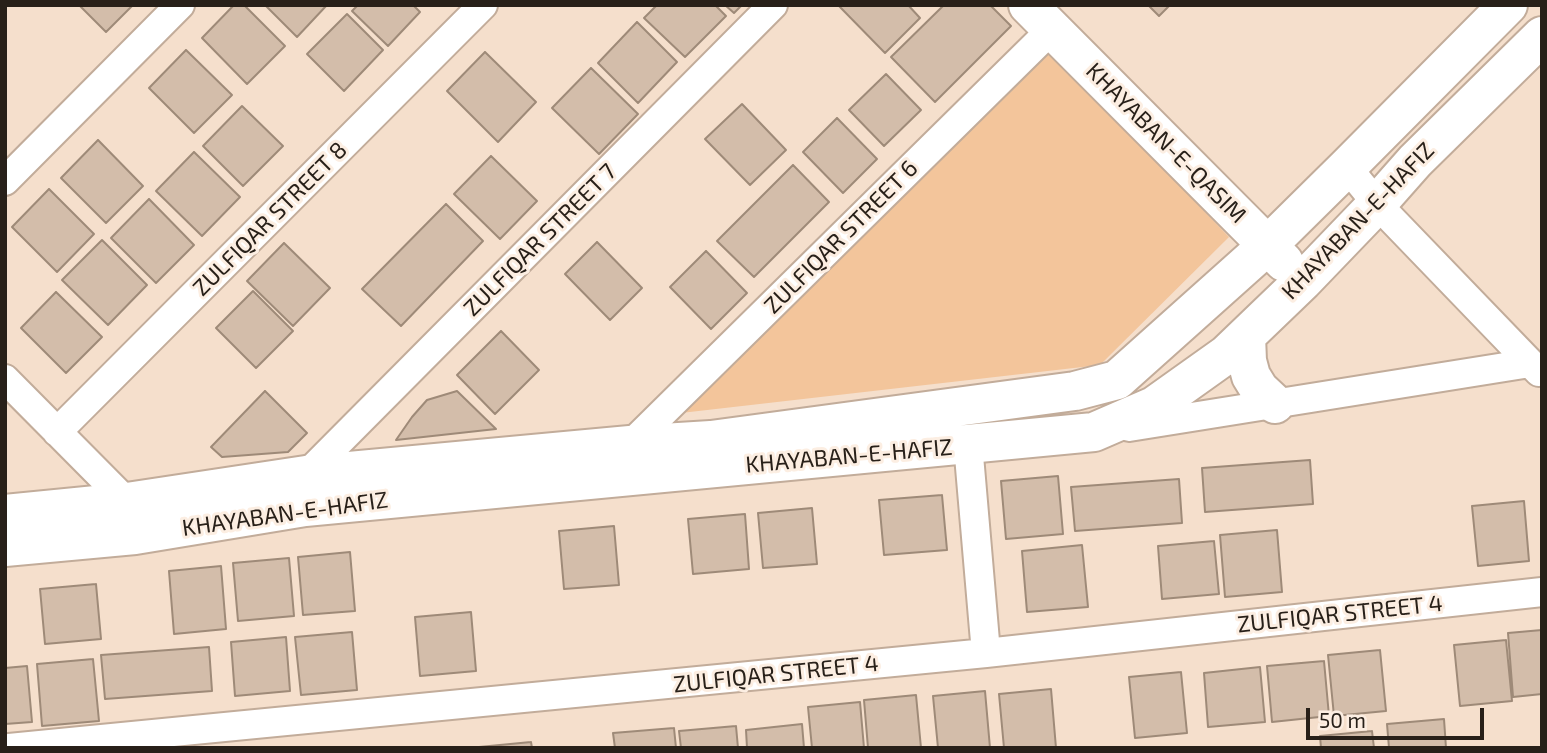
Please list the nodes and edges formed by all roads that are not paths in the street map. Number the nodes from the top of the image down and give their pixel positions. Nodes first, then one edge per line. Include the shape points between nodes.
1 (180, 5) edge
2 (482, 5) edge
3 (773, 5) edge
4 (1508, 5) edge
5 (1046, 13) edge
6 (1542, 36) edge
7 (1348, 167) junction
8 (5, 181) edge
9 (1377, 204) junction
10 (1276, 236) junction
11 (1311, 272) junction
12 (1246, 336) junction
13 (1536, 369) edge
14 (5, 379) edge
15 (1275, 404) junction
16 (57, 432) junction
17 (1094, 432) junction
18 (968, 444) junction
19 (630, 445) junction
20 (306, 475) junction
21 (127, 502) junction
22 (5, 514) edge
23 (5, 547) edge
24 (1542, 592) edge
25 (986, 653) junction
26 (9, 748) edge

1 - 8 street
2 - 16 street, ZULFIQAR STREET 8
3 - 20 street, ZULFIQAR STREET 7
4 - 7 street, KHAYABAN-E-HAFIZ
5 - 10 street, KHAYABAN-E-QASIM
5 - 19 street, ZULFIQAR STREET 6
6 - 9 street, KHAYABAN-E-HAFIZ
7 - 9 street
7 - 10 street, KHAYABAN-E-HAFIZ
9 - 11 street, KHAYABAN-E-HAFIZ
9 - 13 street
10 - 11 street, KHAYABAN-E-QASIM
10 - 19 street, KHAYABAN-E-HAFIZ via 1117,380 1048,395 711,439
11 - 12 street, KHAYABAN-E-HAFIZ
12 - 15 street via 1251,376
12 - 17 street, KHAYABAN-E-HAFIZ via 1154,406
13 - 15 street
14 - 16 street
15 - 17 street
16 - 21 street
17 - 18 street, KHAYABAN-E-HAFIZ
18 - 23 street, KHAYABAN-E-HAFIZ via 305,507 135,535
18 - 25 street
19 - 20 street, KHAYABAN-E-HAFIZ
20 - 21 street, KHAYABAN-E-HAFIZ
21 - 22 street, KHAYABAN-E-HAFIZ
24 - 25 street, ZULFIQAR STREET 4
25 - 26 street, ZULFIQAR STREET 4

